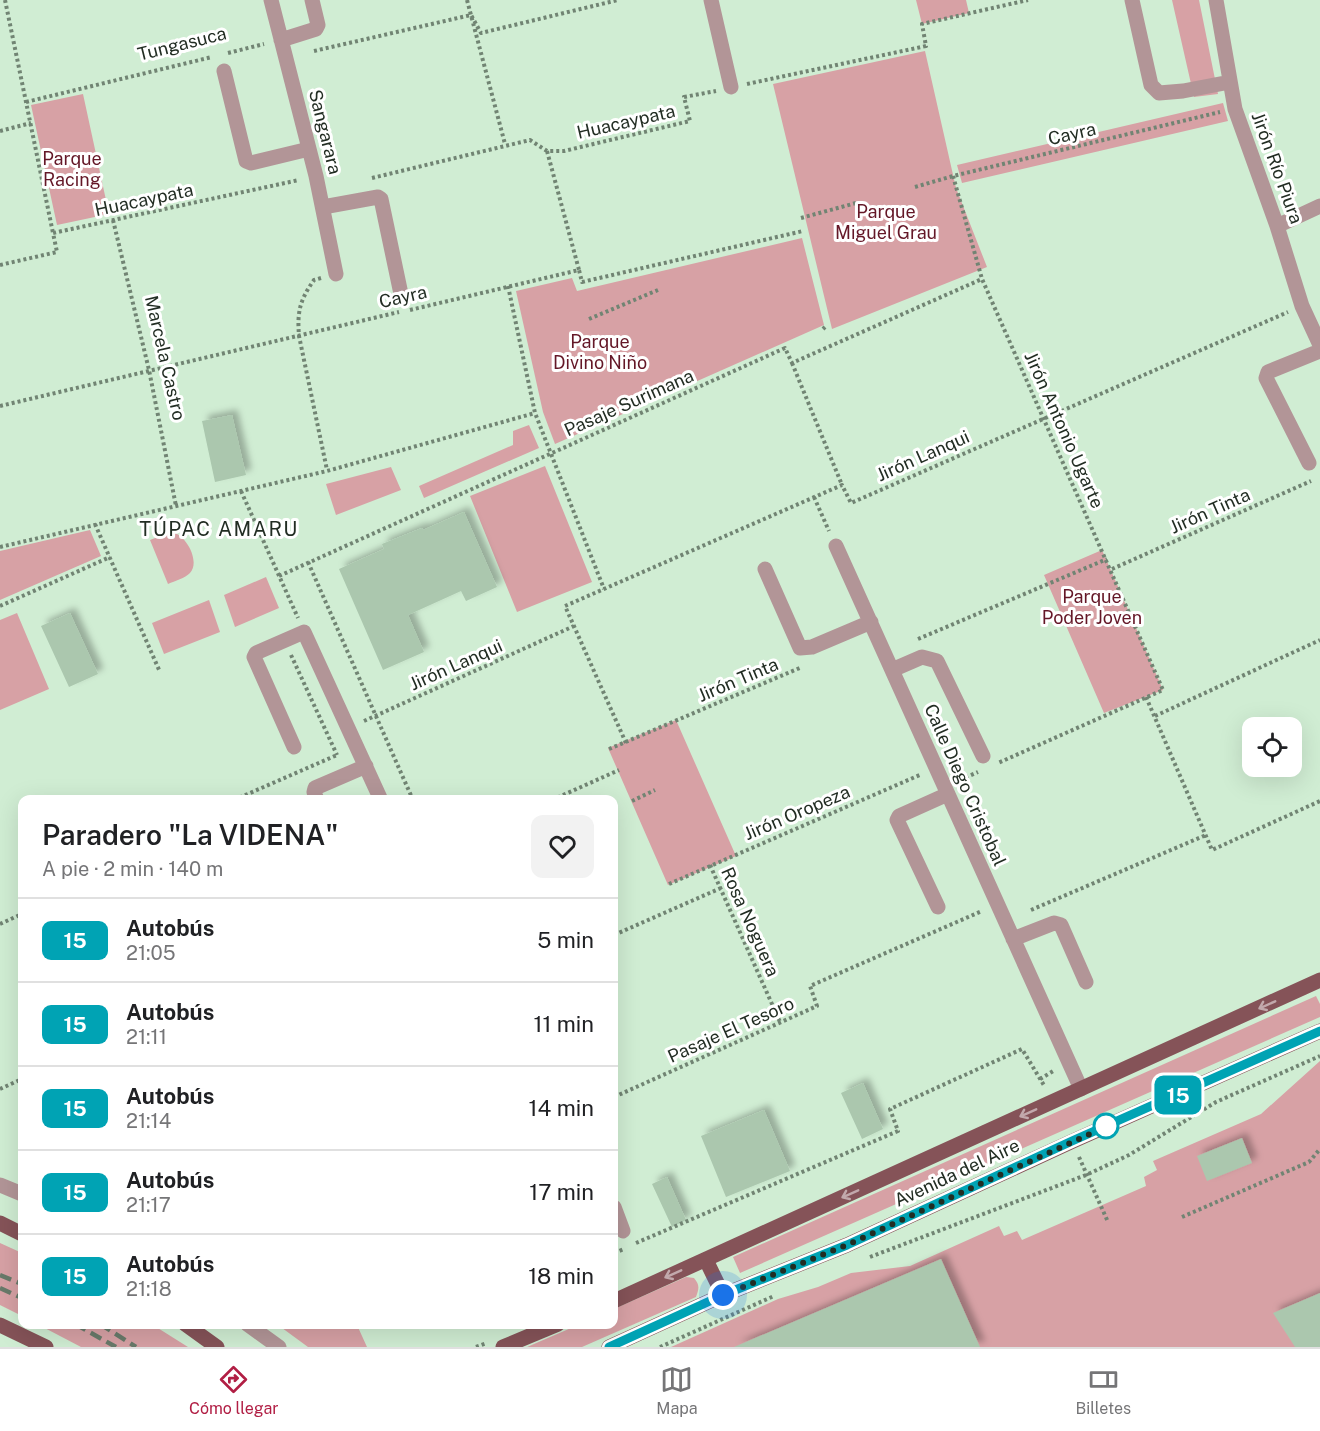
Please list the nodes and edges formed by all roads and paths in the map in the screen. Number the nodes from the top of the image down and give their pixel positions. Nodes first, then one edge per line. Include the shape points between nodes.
1 (5, 0) edge
2 (271, 0) edge
3 (312, 0) edge
4 (467, 0) edge
5 (618, 0) edge
6 (711, 0) edge
7 (1028, 0) edge
8 (1132, 0) edge
9 (1216, 0) edge
10 (471, 15) junction
11 (281, 40) junction
12 (286, 57) junction
13 (224, 71) dead end
14 (1230, 81) junction
15 (731, 87) junction
16 (26, 102) junction
17 (1235, 109) junction
18 (31, 123) junction
19 (0, 130) edge
20 (505, 144) junction
21 (309, 149) junction
22 (547, 151) junction
23 (316, 176) junction
24 (953, 176) junction
25 (366, 179) dead end
26 (915, 187) dead end
27 (856, 203) dead end
28 (1320, 206) edge
29 (323, 207) junction
30 (801, 218) dead end
31 (113, 220) junction
32 (1277, 226) junction
33 (804, 231) dead end
34 (53, 233) junction
35 (0, 265) edge
36 (579, 270) junction
37 (336, 274) joint
38 (982, 279) junction
39 (508, 286) junction
40 (658, 290) dead end
41 (401, 294) dead end
42 (1302, 306) junction
43 (589, 319) dead end
44 (299, 336) junction
45 (1320, 345) edge
46 (1320, 351) edge
47 (792, 363) junction
48 (149, 370) junction
49 (0, 406) edge
50 (535, 412) junction
51 (1044, 418) junction
52 (551, 453) junction
53 (1309, 463) dead end
54 (327, 471) junction
55 (1320, 477) edge
56 (842, 485) junction
57 (241, 491) junction
58 (814, 497) junction
59 (176, 506) junction
60 (95, 525) junction
61 (836, 546) joint
62 (0, 547) edge
63 (110, 557) junction
64 (1107, 559) junction
65 (308, 562) junction
66 (765, 569) dead end
67 (1112, 569) junction
68 (279, 576) junction
69 (604, 590) junction
70 (0, 606) edge
71 (871, 622) junction
72 (574, 626) junction
73 (304, 632) junction
74 (916, 639) dead end
75 (1320, 640) edge
76 (284, 641) junction
77 (811, 663) dead end
78 (892, 670) junction
79 (160, 672) dead end
80 (1146, 697) junction
81 (377, 715) junction
82 (1155, 716) junction
83 (349, 728) junction
84 (626, 743) junction
85 (357, 746) junction
86 (294, 747) dead end
87 (609, 749) dead end
88 (337, 755) junction
89 (985, 762) joint
90 (998, 763) dead end
91 (366, 766) junction
92 (936, 768) junction
93 (619, 770) dead end
94 (655, 790) dead end
95 (947, 791) junction
96 (245, 795) edge
97 (315, 795) edge
98 (379, 795) edge
99 (411, 795) edge
100 (563, 795) edge
101 (632, 801) dead end
102 (1320, 801) edge
103 (1206, 835) junction
104 (710, 866) junction
105 (669, 884) dead end
106 (721, 888) junction
107 (998, 904) junction
108 (938, 907) dead end
109 (18, 916) edge
110 (1005, 921) junction
111 (0, 924) edge
112 (618, 933) edge
113 (1013, 939) junction
114 (1320, 980) edge
115 (1086, 982) dead end
116 (780, 1022) junction
117 (1320, 1031) edge
118 (1320, 1056) edge
119 (18, 1081) edge
120 (0, 1089) edge
121 (1081, 1089) junction
122 (618, 1095) edge
123 (1055, 1101) junction
124 (1072, 1141) junction
125 (1320, 1149) edge
126 (1086, 1175) junction
127 (0, 1185) edge
128 (18, 1192) edge
129 (1182, 1217) dead end
130 (618, 1218) edge
131 (1108, 1222) dead end
132 (0, 1223) edge
133 (623, 1231) dead end
134 (18, 1232) edge
135 (618, 1251) edge
136 (866, 1258) dead end
137 (706, 1260) junction
138 (780, 1293) dead end
139 (723, 1295) junction
140 (618, 1299) edge
141 (0, 1325) edge
142 (192, 1329) edge
143 (254, 1329) edge
144 (546, 1329) edge
145 (46, 1347) edge
146 (217, 1347) edge
147 (279, 1347) edge
148 (503, 1347) edge
149 (609, 1347) edge
150 (660, 1347) edge

1 - 16 path
2 - 11 street, Sangarara
3 - 11 street via 316,29
4 - 10 path
5 - 10 path via 481,33
6 - 15 street
7 - 15 path, Huacaypata via 922,24 926,46
8 - 14 street via 1151,85 1159,93
9 - 14 street, Jirón Río Piura
10 - 12 path
10 - 20 path
11 - 12 street, Sangarara
11 - 16 path, Tungasuca
12 - 21 street, Sangarara
13 - 21 street via 246,161
14 - 17 street, Jirón Río Piura
15 - 22 path, Huacaypata via 684,97 690,121 564,151
16 - 18 path
17 - 24 path, Cayra
17 - 32 street, Jirón Río Piura
18 - 19 path
18 - 34 path
20 - 22 path, Huacaypata via 530,140
20 - 25 path, Huacaypata
21 - 23 street, Sangarara
22 - 36 path
23 - 29 street, Sangarara
23 - 31 path, Huacaypata
24 - 26 path, Cayra
24 - 38 path, Jirón Antonio Ugarte
27 - 30 path
28 - 32 street
29 - 37 street, Sangarara
29 - 41 street via 381,198
31 - 34 path, Huacaypata
31 - 48 path, Marcela Castro
32 - 42 street, Jirón Río Piura
33 - 36 path via 582,282
34 - 35 path via 57,252
36 - 39 path, Cayra
37 - 44 path via 314,280 301,299
38 - 47 path
38 - 51 path, Jirón Antonio Ugarte
39 - 44 path, Cayra
39 - 50 path
40 - 43 path
42 - 45 street, Jirón Río Piura
42 - 51 path, Jirón Lanqui
44 - 48 path, Cayra
44 - 54 path
46 - 53 street via 1268,372 1266,378
47 - 52 path, Pasaje Surimana via 787,347
47 - 56 path, Pasaje Surimana
48 - 49 path, Cayra
48 - 59 path, Marcela Castro
50 - 52 path
50 - 54 path
51 - 56 path, Jirón Lanqui via 851,503
51 - 64 path, Jirón Antonio Ugarte
52 - 65 path, Pasaje Surimana
52 - 69 path
54 - 57 path
55 - 67 path, Jirón Tinta
56 - 58 path
57 - 59 path
57 - 68 path
58 - 61 path
58 - 69 path
59 - 60 path
60 - 62 path
60 - 63 path
61 - 71 street, Calle Diego Cristobal
63 - 70 path
63 - 79 path
64 - 67 path, Jirón Antonio Ugarte
64 - 74 path
65 - 68 path, Pasaje Surimana
65 - 81 path
66 - 71 street via 800,648 812,648
67 - 80 path, Jirón Antonio Ugarte via 1163,690
68 - 73 path
69 - 72 path via 565,606
71 - 78 street, Calle Diego Cristobal
72 - 81 path, Jirón Lanqui
72 - 84 path
73 - 76 street
73 - 83 street
75 - 82 path
76 - 86 street via 254,657
76 - 88 path
77 - 84 path, Jirón Tinta
78 - 89 street via 922,657 937,661
78 - 92 street, Calle Diego Cristobal
80 - 82 path
80 - 90 path
81 - 83 path, Jirón Lanqui
81 - 99 path
82 - 103 path
83 - 85 street
84 - 87 path, Jirón Tinta
85 - 88 path
85 - 91 street
88 - 96 path
89 - 95 path
91 - 97 street via 315,788
91 - 98 street
92 - 95 street, Calle Diego Cristobal
92 - 104 path, Jirón Oropeza
93 - 100 path
94 - 101 path
95 - 107 street, Calle Diego Cristobal
95 - 108 street via 897,820
102 - 103 path via 1212,850
103 - 110 path
104 - 105 path, Jirón Oropeza
104 - 106 path, Rosa Noguera
106 - 112 path
106 - 116 path, Rosa Noguera
107 - 110 street, Calle Diego Cristobal
107 - 116 path, Pasaje El Tesoro via 810,986 817,1006
109 - 111 path
110 - 113 street, Calle Diego Cristobal
113 - 115 street via 1054,923 1061,925
113 - 121 street, Calle Diego Cristobal
114 -> 121 main road, Avenida del Aire
116 - 122 path, Pasaje El Tesoro
117 - 124 main road, Avenida del Aire
118 - 126 path via 1216,1102 1129,1155
119 - 120 path
121 - 123 main road, Avenida del Aire
123 - 135 path via 1022,1050 890,1110 898,1131
123 -> 137 main road, Avenida del Aire
124 - 126 path
124 - 139 main road, Avenida del Aire via 847,1245
125 - 129 path via 1310,1162
126 - 131 path
126 - 136 path
127 - 128 street
130 - 133 street
132 - 134 main road
137 - 139 main road
137 -> 140 main road, Avenida del Aire
138 - 150 path
139 - 149 main road, Avenida del Aire
141 - 145 main road
142 - 146 main road
143 - 147 street
144 - 148 main road

